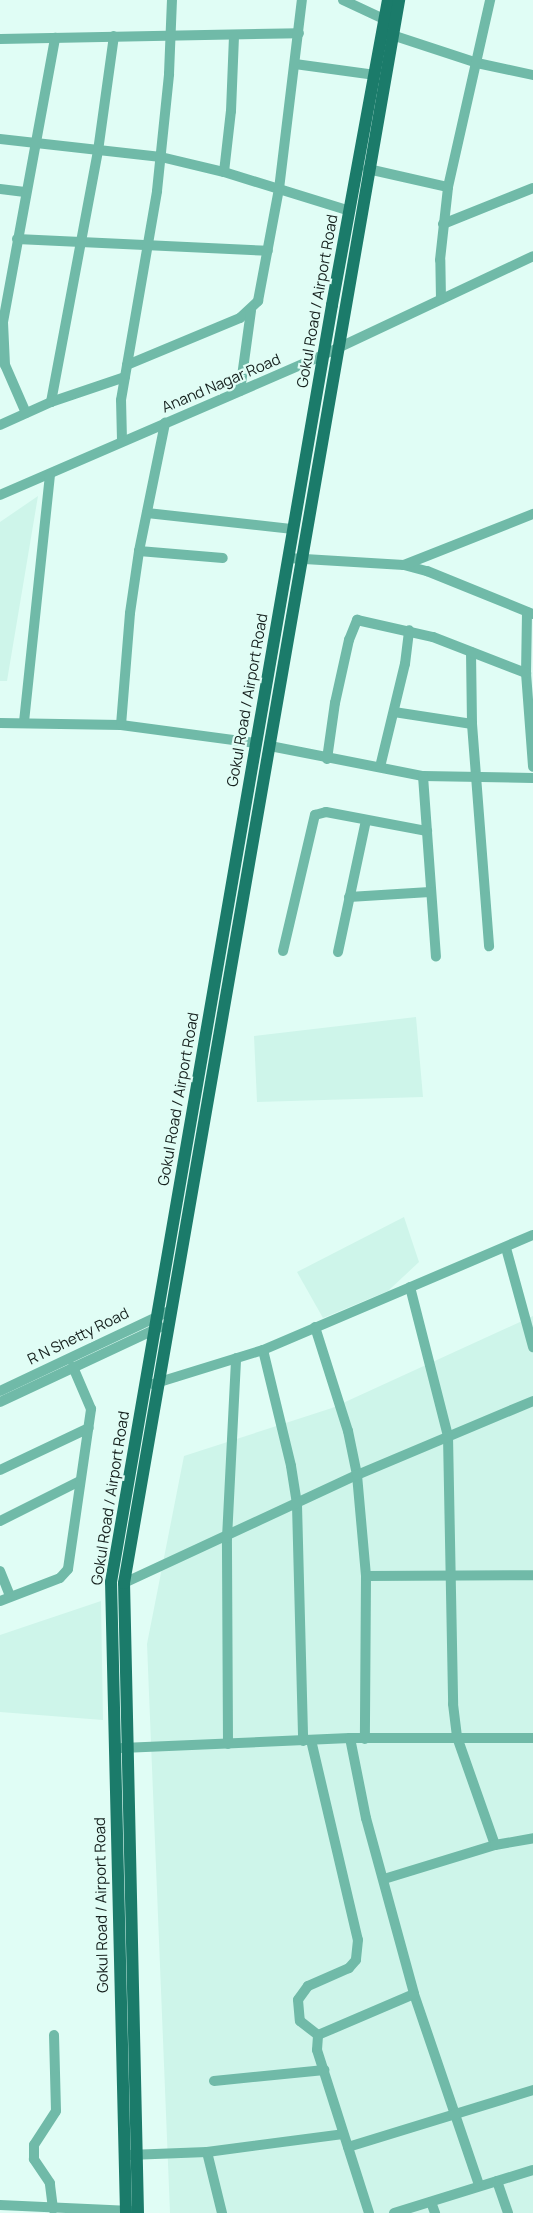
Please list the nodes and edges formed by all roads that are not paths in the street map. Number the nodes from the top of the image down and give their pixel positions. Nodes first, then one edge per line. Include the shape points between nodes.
1 (172, 0) edge
2 (302, 0) edge
3 (343, 0) edge
4 (388, 0) edge
5 (399, 0) edge
6 (490, 0) edge
7 (390, 26) junction
8 (299, 33) junction
9 (234, 35) junction
10 (114, 36) junction
11 (170, 36) junction
12 (0, 38) edge
13 (54, 38) junction
14 (477, 63) junction
15 (295, 64) junction
16 (375, 75) junction
17 (533, 75) edge
18 (0, 139) edge
19 (34, 142) junction
20 (98, 151) junction
21 (161, 157) junction
22 (368, 169) junction
23 (224, 172) junction
24 (448, 187) junction
25 (533, 188) edge
26 (0, 189) edge
27 (279, 189) junction
28 (25, 192) junction
29 (350, 210) junction
30 (443, 224) junction
31 (17, 239) junction
32 (80, 242) junction
33 (150, 245) junction
34 (268, 251) junction
35 (533, 256) edge
36 (441, 299) junction
37 (251, 311) junction
38 (338, 348) junction
39 (323, 355) junction
40 (127, 365) junction
41 (125, 377) junction
42 (240, 391) junction
43 (52, 402) junction
44 (26, 413) junction
45 (165, 423) junction
46 (0, 424) edge
47 (122, 440) junction
48 (50, 474) junction
49 (0, 495) edge
50 (147, 513) junction
51 (533, 514) edge
52 (293, 529) junction
53 (139, 551) junction
54 (223, 558) dead end
55 (294, 558) junction
56 (404, 565) junction
57 (530, 613) edge
58 (409, 630) junction
59 (471, 652) junction
60 (526, 673) junction
61 (394, 712) junction
62 (24, 722) junction
63 (0, 723) edge
64 (472, 724) junction
65 (121, 725) junction
66 (256, 743) junction
67 (270, 746) junction
68 (328, 759) junction
69 (380, 766) junction
70 (533, 767) edge
71 (423, 776) junction
72 (533, 778) edge
73 (477, 779) junction
74 (366, 820) junction
75 (426, 830) junction
76 (430, 892) junction
77 (349, 897) junction
78 (489, 946) dead end
79 (283, 951) dead end
80 (338, 952) dead end
81 (436, 957) dead end
82 (533, 1234) edge
83 (506, 1248) junction
84 (410, 1287) junction
85 (171, 1310) junction
86 (155, 1316) junction
87 (168, 1324) junction
88 (315, 1327) junction
89 (153, 1330) junction
90 (533, 1347) edge
91 (263, 1350) junction
92 (82, 1357) junction
93 (236, 1358) junction
94 (73, 1367) junction
95 (158, 1383) junction
96 (144, 1388) junction
97 (0, 1391) edge
98 (533, 1401) edge
99 (0, 1402) edge
100 (90, 1428) junction
101 (448, 1436) junction
102 (0, 1470) edge
103 (357, 1475) junction
104 (80, 1481) junction
105 (296, 1504) junction
106 (0, 1521) edge
107 (227, 1538) junction
108 (0, 1571) edge
109 (451, 1575) junction
110 (533, 1575) edge
111 (366, 1576) junction
112 (124, 1583) junction
113 (5, 1599) edge
114 (457, 1737) junction
115 (350, 1738) junction
116 (533, 1738) edge
117 (365, 1739) junction
118 (307, 1741) junction
119 (228, 1744) junction
120 (114, 1747) junction
121 (127, 1748) junction
122 (533, 1838) edge
123 (495, 1845) junction
124 (384, 1880) junction
125 (414, 1994) junction
126 (54, 2035) dead end
127 (318, 2035) junction
128 (324, 2070) junction
129 (214, 2081) dead end
130 (533, 2090) edge
131 (456, 2115) junction
132 (343, 2134) junction
133 (348, 2147) junction
134 (207, 2152) junction
135 (123, 2155) junction
136 (136, 2155) junction
137 (533, 2170) edge
138 (497, 2181) junction
139 (479, 2185) junction
140 (431, 2202) junction
141 (0, 2205) edge
142 (52, 2208) junction
143 (132, 2212) edge
144 (222, 2213) edge
145 (369, 2213) edge
146 (394, 2213) edge
147 (435, 2213) edge
148 (508, 2213) edge

1 - 11 street
2 - 8 street
3 - 7 street
4 - 7 main road, Gokul Road / Airport Road
5 - 7 main road
6 - 14 street
7 - 14 street
7 - 16 main road, Gokul Road / Airport Road
7 - 22 main road, Gokul Road / Airport Road
8 - 9 street
8 - 15 street
9 - 11 street
9 - 23 street via 231,111
10 - 11 street
10 - 13 street
10 - 20 street
11 - 21 street
12 - 13 street
13 - 19 street
14 - 17 street
14 - 24 street
15 - 16 street
15 - 27 street
16 - 29 main road, Gokul Road / Airport Road
18 - 19 street
19 - 20 street
19 - 28 street
20 - 21 street
20 - 32 street
21 - 23 street
21 - 33 street
22 - 24 street
22 - 38 main road, Gokul Road / Airport Road
23 - 27 street
24 - 30 street
25 - 30 street
26 - 28 street
27 - 29 street
27 - 34 street
28 - 31 street
29 - 39 main road, Gokul Road / Airport Road
30 - 36 street
31 - 32 street
31 - 44 street via 3,322 2,348 5,365
32 - 33 street
32 - 43 street
33 - 34 street
33 - 40 street
34 - 37 street via 258,301
35 - 36 street, Anand Nagar Road
36 - 38 street, Anand Nagar Road
37 - 40 street
37 - 42 street
38 - 39 street, Anand Nagar Road
38 - 55 main road, Gokul Road / Airport Road
39 - 42 street, Anand Nagar Road
39 - 52 main road, Gokul Road / Airport Road
40 - 41 street
41 - 43 street
41 - 47 street
42 - 45 street, Anand Nagar Road
43 - 44 street
44 - 46 street
45 - 47 street, Anand Nagar Road
45 - 50 street
47 - 48 street, Anand Nagar Road
48 - 49 street, Anand Nagar Road
48 - 62 street
50 - 52 street
50 - 53 street
51 - 56 street
52 - 55 main road, Gokul Road / Airport Road
53 - 54 street
53 - 65 street via 130,613
55 - 56 street
55 - 66 main road, Gokul Road / Airport Road
55 - 67 main road, Gokul Road / Airport Road
56 - 57 street via 427,571
57 - 60 street
58 - 59 street
58 - 61 street
58 - 68 street via 364,619 353,625 335,703
59 - 60 street
59 - 64 street
60 - 70 street
61 - 64 street
61 - 69 street
62 - 63 street
62 - 65 street
64 - 73 street
65 - 66 street
66 - 86 main road, Gokul Road / Airport Road
67 - 68 street
67 - 85 main road, Gokul Road / Airport Road
68 - 69 street
69 - 71 street
71 - 73 street
71 - 75 street
72 - 73 street
73 - 78 street
74 - 75 street
74 - 77 street
74 - 79 street via 326,812 315,815
75 - 76 street
76 - 77 street
76 - 81 street
77 - 80 street
82 - 83 street
83 - 84 street
83 - 90 street
84 - 88 street
84 - 101 street
85 - 86 street, R N Shetty Road
85 - 87 main road, Gokul Road / Airport Road
86 - 89 main road, Gokul Road / Airport Road
86 - 92 street, R N Shetty Road
87 - 89 street, R N Shetty Road
87 - 95 main road, Gokul Road / Airport Road
88 - 91 street
88 - 103 street via 348,1431
89 - 92 street, R N Shetty Road
89 - 96 main road, Gokul Road / Airport Road
91 - 93 street
91 - 105 street via 291,1466
92 - 94 street, R N Shetty Road
92 - 97 street, R N Shetty Road
93 - 95 street
93 - 107 street
94 - 99 street, R N Shetty Road
94 - 100 street via 91,1404
95 - 96 street
95 - 112 main road, Gokul Road / Airport Road
96 - 120 main road, Gokul Road / Airport Road via 111,1582
98 - 101 street
100 - 102 street
100 - 104 street
101 - 103 street
101 - 109 street
103 - 105 street
103 - 111 street
104 - 106 street
104 - 113 street via 66,1574
105 - 107 street
105 - 118 street
107 - 112 street
107 - 119 street
108 - 113 street
109 - 110 street
109 - 111 street
109 - 114 street via 452,1704
111 - 117 street
112 - 121 main road, Gokul Road / Airport Road
114 - 116 street
114 - 117 street
114 - 123 street
115 - 117 street
115 - 118 street
115 - 124 street via 366,1818
118 - 119 street
118 - 127 street via 358,1940 356,1960 349,1968 308,1986 298,2000 300,2021
119 - 121 street
120 - 121 street
120 - 135 main road, Gokul Road / Airport Road
121 - 136 main road, Gokul Road / Airport Road
122 - 123 street
123 - 124 street
124 - 125 street
125 - 127 street
125 - 131 street
126 - 142 street via 56,2111 34,2145 34,2159 50,2183
127 - 128 street via 317,2050
128 - 129 street
128 - 132 street
130 - 131 street
131 - 133 street
131 - 139 street
132 - 133 street
132 - 134 street
133 - 145 street
134 - 136 street
134 - 144 street
135 - 136 street
135 - 143 main road, Gokul Road / Airport Road
136 - 143 main road, Gokul Road / Airport Road
137 - 138 street
138 - 139 street
138 - 148 street
139 - 140 street
140 - 146 street
140 - 147 street
141 - 142 street
142 - 143 street

